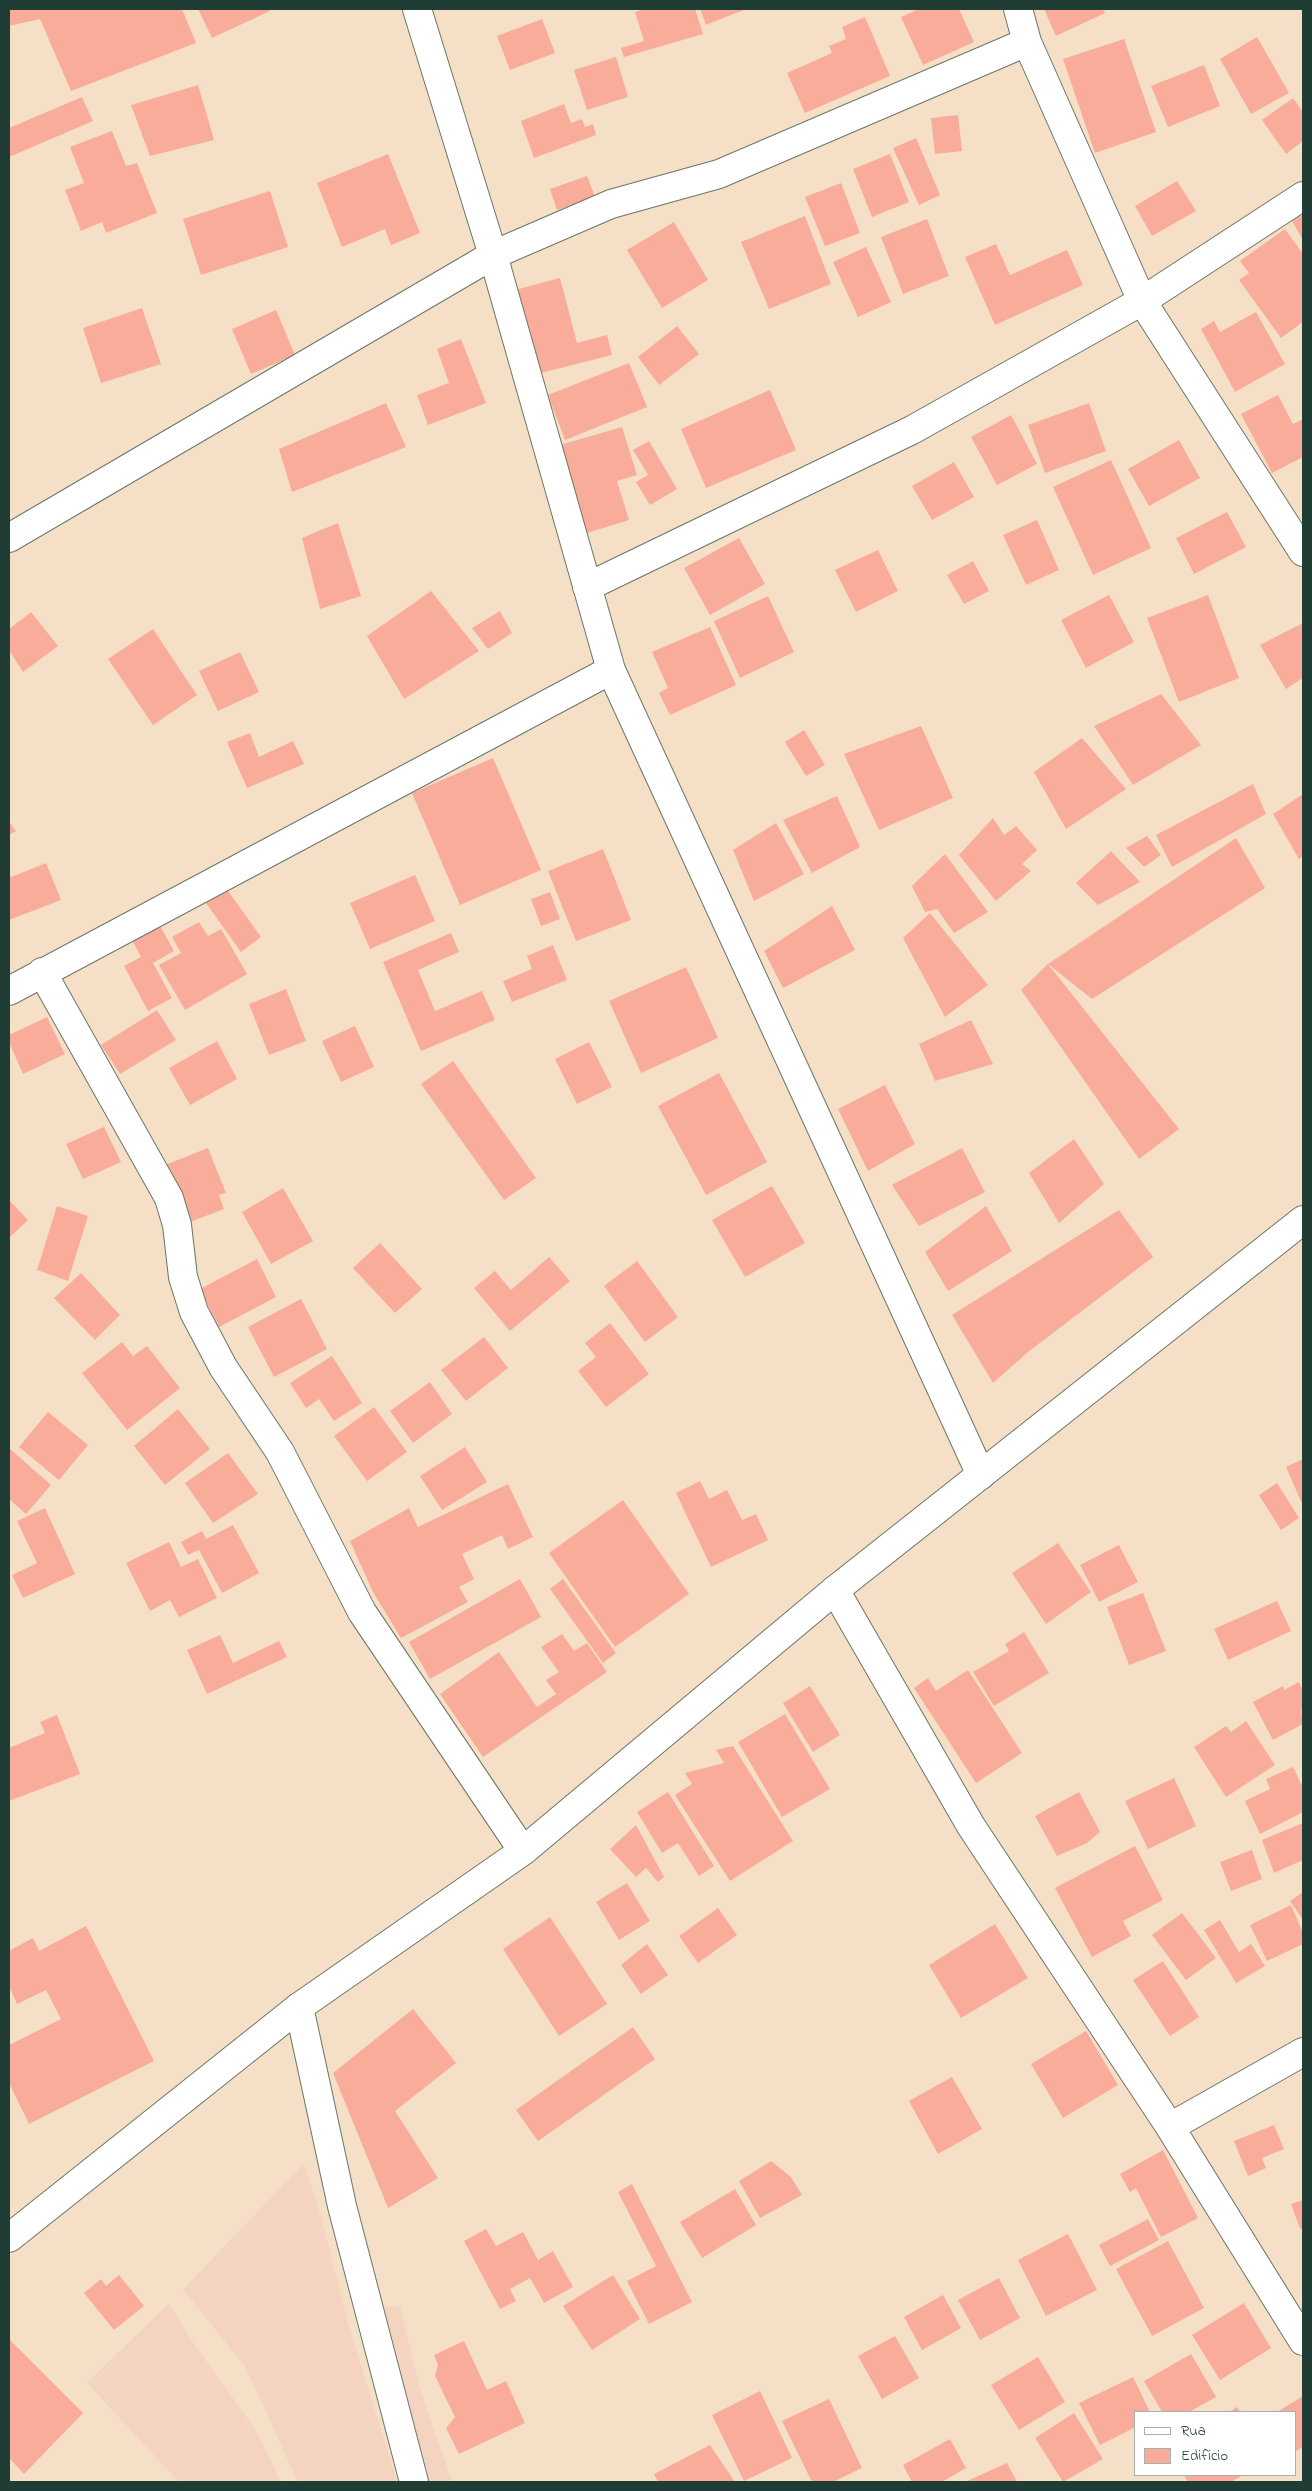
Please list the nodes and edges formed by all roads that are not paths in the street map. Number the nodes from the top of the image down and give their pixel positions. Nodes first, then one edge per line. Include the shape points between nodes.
1 (417, 9) edge
2 (1018, 9) edge
3 (1027, 42) junction
4 (1303, 196) edge
5 (493, 255) junction
6 (1142, 301) junction
7 (9, 538) edge
8 (1303, 552) edge
9 (587, 587) junction
10 (611, 670) junction
11 (42, 972) junction
12 (9, 991) edge
13 (1303, 1220) edge
14 (981, 1475) junction
15 (835, 1590) junction
16 (523, 1851) junction
17 (299, 2007) junction
18 (1303, 2052) edge
19 (1170, 2127) junction
20 (9, 2238) edge
21 (1303, 2340) edge
22 (414, 2482) edge

1 - 5 street
2 - 3 street
3 - 5 street via 719,174 611,204
3 - 6 street
4 - 6 street
5 - 7 street
5 - 9 street
6 - 8 street
6 - 9 street via 912,430
9 - 10 street
10 - 11 street
10 - 14 street
11 - 12 street
11 - 16 street via 169,1198 194,1312 223,1367 280,1452 362,1612
13 - 14 street
14 - 15 street
15 - 16 street
15 - 19 street via 971,1826
16 - 17 street
17 - 20 street
17 - 22 street via 342,2206
18 - 19 street
19 - 21 street

